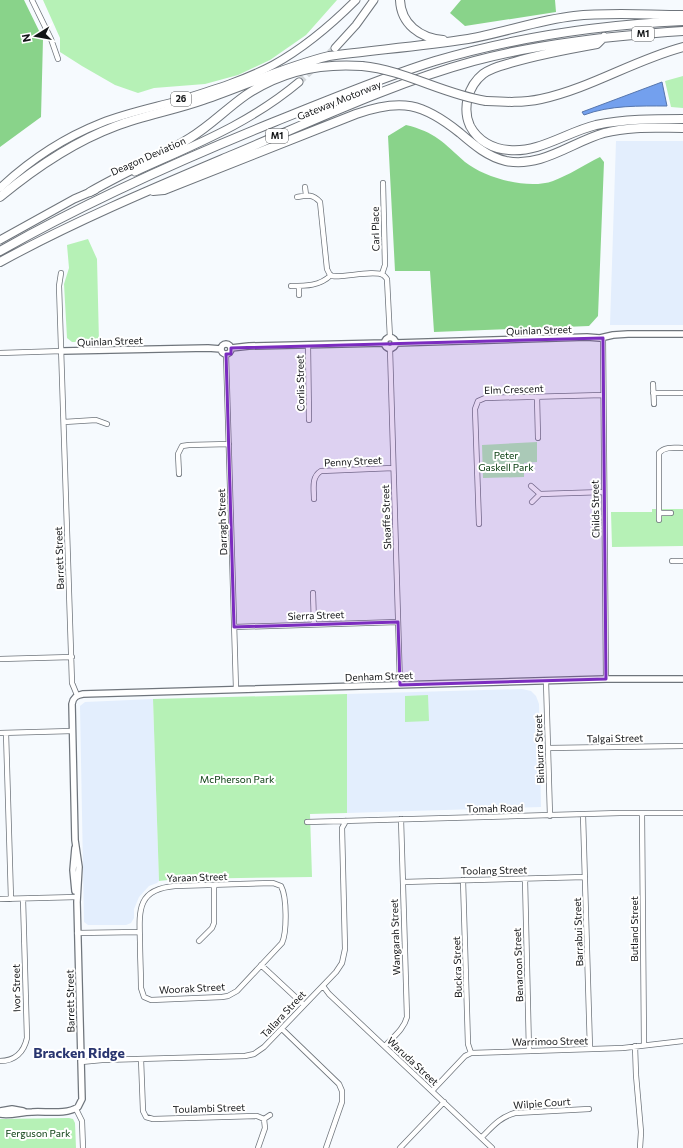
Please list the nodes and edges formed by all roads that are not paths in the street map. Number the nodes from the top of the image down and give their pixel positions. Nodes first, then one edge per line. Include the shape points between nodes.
1 (32, 0) edge
2 (356, 0) edge
3 (374, 0) edge
4 (400, 0) edge
5 (683, 15) edge
6 (683, 21) edge
7 (683, 31) edge
8 (604, 37) junction
9 (453, 40) junction
10 (683, 47) edge
11 (335, 48) tunnel mouth
12 (58, 59) dead end
13 (299, 82) tunnel mouth
14 (683, 120) edge
15 (683, 128) edge
16 (383, 183) dead end
17 (305, 187) dead end
18 (0, 188) edge
19 (148, 191) junction
20 (90, 192) junction
21 (306, 195) junction
22 (0, 197) edge
23 (297, 197) dead end
24 (0, 240) edge
25 (0, 251) edge
26 (0, 262) edge
27 (61, 273) dead end
28 (382, 274) junction
29 (330, 275) junction
30 (291, 286) dead end
31 (299, 286) junction
32 (299, 295) dead end
33 (683, 334) edge
34 (390, 338) junction
35 (603, 338) junction
36 (385, 343) junction
37 (396, 343) junction
38 (308, 345) junction
39 (231, 348) junction
40 (390, 348) junction
41 (221, 349) junction
42 (62, 351) junction
43 (0, 353) edge
44 (226, 354) junction
45 (653, 384) dead end
46 (654, 393) junction
47 (683, 393) edge
48 (603, 395) junction
49 (537, 397) junction
50 (654, 404) dead end
51 (309, 420) dead end
52 (64, 422) junction
53 (107, 424) dead end
54 (538, 438) dead end
55 (229, 444) junction
56 (683, 448) edge
57 (394, 468) junction
58 (179, 474) dead end
59 (531, 486) dead end
60 (604, 492) junction
61 (540, 494) junction
62 (314, 499) dead end
63 (532, 502) dead end
64 (659, 513) junction
65 (671, 513) dead end
66 (659, 520) dead end
67 (479, 524) dead end
68 (672, 561) dead end
69 (683, 561) edge
70 (313, 593) dead end
71 (398, 622) junction
72 (314, 624) junction
73 (234, 626) junction
74 (72, 657) junction
75 (0, 659) edge
76 (683, 679) edge
77 (606, 680) junction
78 (546, 681) junction
79 (400, 685) junction
80 (236, 689) junction
81 (77, 695) junction
82 (72, 731) junction
83 (0, 733) edge
84 (6, 733) junction
85 (683, 746) edge
86 (548, 748) junction
87 (642, 813) junction
88 (683, 813) edge
89 (583, 815) junction
90 (550, 816) junction
91 (401, 820) junction
92 (346, 821) junction
93 (307, 822) dead end
94 (585, 877) junction
95 (525, 879) junction
96 (463, 880) junction
97 (403, 882) junction
98 (214, 885) junction
99 (280, 886) joint
100 (77, 897) junction
101 (0, 899) edge
102 (11, 899) junction
103 (23, 899) junction
104 (139, 932) junction
105 (77, 933) junction
106 (199, 940) dead end
107 (261, 966) junction
108 (322, 986) junction
109 (144, 997) joint
110 (304, 1005) junction
111 (282, 1029) junction
112 (683, 1040) edge
113 (644, 1045) junction
114 (384, 1046) junction
115 (636, 1046) junction
116 (590, 1049) junction
117 (529, 1051) junction
118 (471, 1053) junction
119 (140, 1059) junction
120 (0, 1062) edge
121 (81, 1062) junction
122 (432, 1091) junction
123 (444, 1102) junction
124 (76, 1109) junction
125 (589, 1109) dead end
126 (0, 1111) edge
127 (30, 1112) junction
128 (0, 1114) edge
129 (270, 1115) dead end
130 (264, 1120) junction
131 (482, 1137) junction
132 (83, 1148) edge
133 (258, 1148) edge
134 (326, 1148) edge
135 (401, 1148) edge
136 (492, 1148) edge
137 (640, 1148) edge

1 - 12 street
2 - 18 highway, 26 via 322,32 272,65 218,87 102,122 35,158
3 - 11 highway
4 - 9 highway via 405,19 414,29 428,37
5 - 9 highway via 572,16 484,36
6 - 25 highway, Gateway Motorway / M1 via 551,34 476,50 421,66 214,146 154,172
7 - 8 highway, Gateway Motorway / M1
8 - 14 highway via 597,44 526,58 484,73 474,83 467,101 469,122 476,134 494,147 517,151 533,149 578,131 610,122
8 - 19 highway, Gateway Motorway / M1 via 511,52 422,77
9 - 22 highway via 311,60 201,101 114,127 57,155 25,176
10 - 20 highway, bridge via 554,96 511,102 467,97 393,72 362,66 324,66 297,72 277,78 247,94 192,137
13 - 20 highway, Deagon Deviation via 266,107 212,138
15 - 19 highway via 614,131 597,135 536,160 513,162 485,153 432,114 411,106 394,104 356,114 164,190
16 - 28 street, Carl Place via 385,265
17 - 21 street
19 - 26 highway, Gateway Motorway / M1
20 - 24 highway, Deagon Deviation
21 - 23 street
21 - 29 street via 315,197 320,202
27 - 42 street, Barrett Street via 59,286
28 - 29 street via 335,277
28 - 34 street via 387,279
29 - 31 street via 325,281
30 - 31 street
31 - 32 street
33 - 35 street, Quinlan Street via 628,334
34 - 36 street
34 - 37 street
35 - 37 street, Quinlan Street
35 - 48 street, Childs Street
36 - 38 street
36 - 40 street
37 - 40 street
38 - 39 street
38 - 51 street, Corlis Street
39 - 41 street via 226,344
39 - 44 street
40 - 57 street, Sheaffe Street
41 - 42 street, Quinlan Street
41 - 44 street
42 - 43 street, Quinlan Street
42 - 52 street, Barrett Street
44 - 55 street, Darragh Street
45 - 46 street
46 - 47 street
46 - 50 street
48 - 49 street, Elm Crescent
48 - 60 street, Childs Street
49 - 54 street
49 - 67 street, Elm Crescent via 485,398 477,402 475,409
52 - 53 street via 96,420
52 - 74 street, Barrett Street
55 - 58 street via 182,446 178,454
55 - 73 street, Darragh Street
56 - 64 street via 666,448 659,453
57 - 62 street, Penny Street via 321,471 317,473 314,481
57 - 71 street, Sheaffe Street
59 - 61 street
60 - 61 street
60 - 77 street, Childs Street
61 - 63 street
64 - 65 street
64 - 66 street
68 - 69 street
70 - 72 street
71 - 72 street, Sierra Street
71 - 79 street, Sheaffe Street
72 - 73 street, Sierra Street
73 - 80 street, Darragh Street
74 - 75 street
74 - 81 street, Barrett Street via 72,683
76 - 77 street, Denham Street
77 - 78 street, Denham Street
78 - 79 street, Denham Street
78 - 86 street, Binburra Street
79 - 80 street, Denham Street
80 - 81 street, Denham Street
81 - 82 street, Barrett Street via 72,701
82 - 84 street
82 - 100 street, Barrett Street via 75,840 79,873
83 - 84 street
84 - 102 street
85 - 86 street, Talgai Street
86 - 90 street, Binburra Street
87 - 88 street, Tomah Road
87 - 89 street, Tomah Road
87 - 113 street, Butland Street
89 - 90 street, Tomah Road
89 - 94 street, Barrabui Street
90 - 91 street, Tomah Road
91 - 92 street, Tomah Road
91 - 97 street, Wangarah Street
92 - 93 street, Tomah Road
92 - 108 street, Tallara Street via 342,826 344,954 340,967
94 - 95 street, Toolang Street
94 - 116 street, Barrabui Street
95 - 96 street, Toolang Street
95 - 117 street, Benaroon Street
96 - 97 street, Toolang Street
96 - 118 street, Buckra Street via 468,1044
97 - 114 street, Wangarah Street via 407,1017 402,1028
98 - 99 street, Yaraan Street via 273,883
98 - 104 street, Yaraan Street via 156,889 141,905
98 - 106 street via 214,923
99 - 107 street, Woorak Street via 284,895 284,939
100 - 103 street
100 - 105 street, Barrett Street
101 - 102 street
102 - 103 street
103 - 120 street, Ivor Street via 27,1038 23,1050 18,1055
104 - 105 street
104 - 109 street, Yaraan Street via 141,988
105 - 121 street, Barrett Street
107 - 109 street, Woorak Street via 237,991 228,996 151,1000
107 - 110 street
108 - 110 street, Tallara Street
108 - 114 street, Waruda Street
110 - 111 street, Tallara Street
111 - 119 street, Tallara Street via 261,1050 249,1055
111 - 134 street via 339,1084 342,1091 342,1102
112 - 113 street, Warrimoo Street
113 - 115 street, Warrimoo Street
114 - 122 street, Waruda Street
115 - 116 street, Warrimoo Street
115 - 137 street
116 - 117 street, Warrimoo Street
117 - 118 street, Warrimoo Street
118 - 122 street via 465,1056
119 - 121 street, Tallara Street
119 - 130 street, Toulambi Street via 145,1120 257,1116
121 - 124 street, Barrett Street via 82,1099
122 - 123 street, Waruda Street
123 - 131 street, Waruda Street
123 - 135 street
124 - 127 street
124 - 132 street via 82,1121
125 - 131 street, Wilpie Court via 515,1113 497,1121
126 - 127 street
127 - 128 street
129 - 130 street
130 - 133 street via 265,1128
131 - 136 street, Waruda Street

